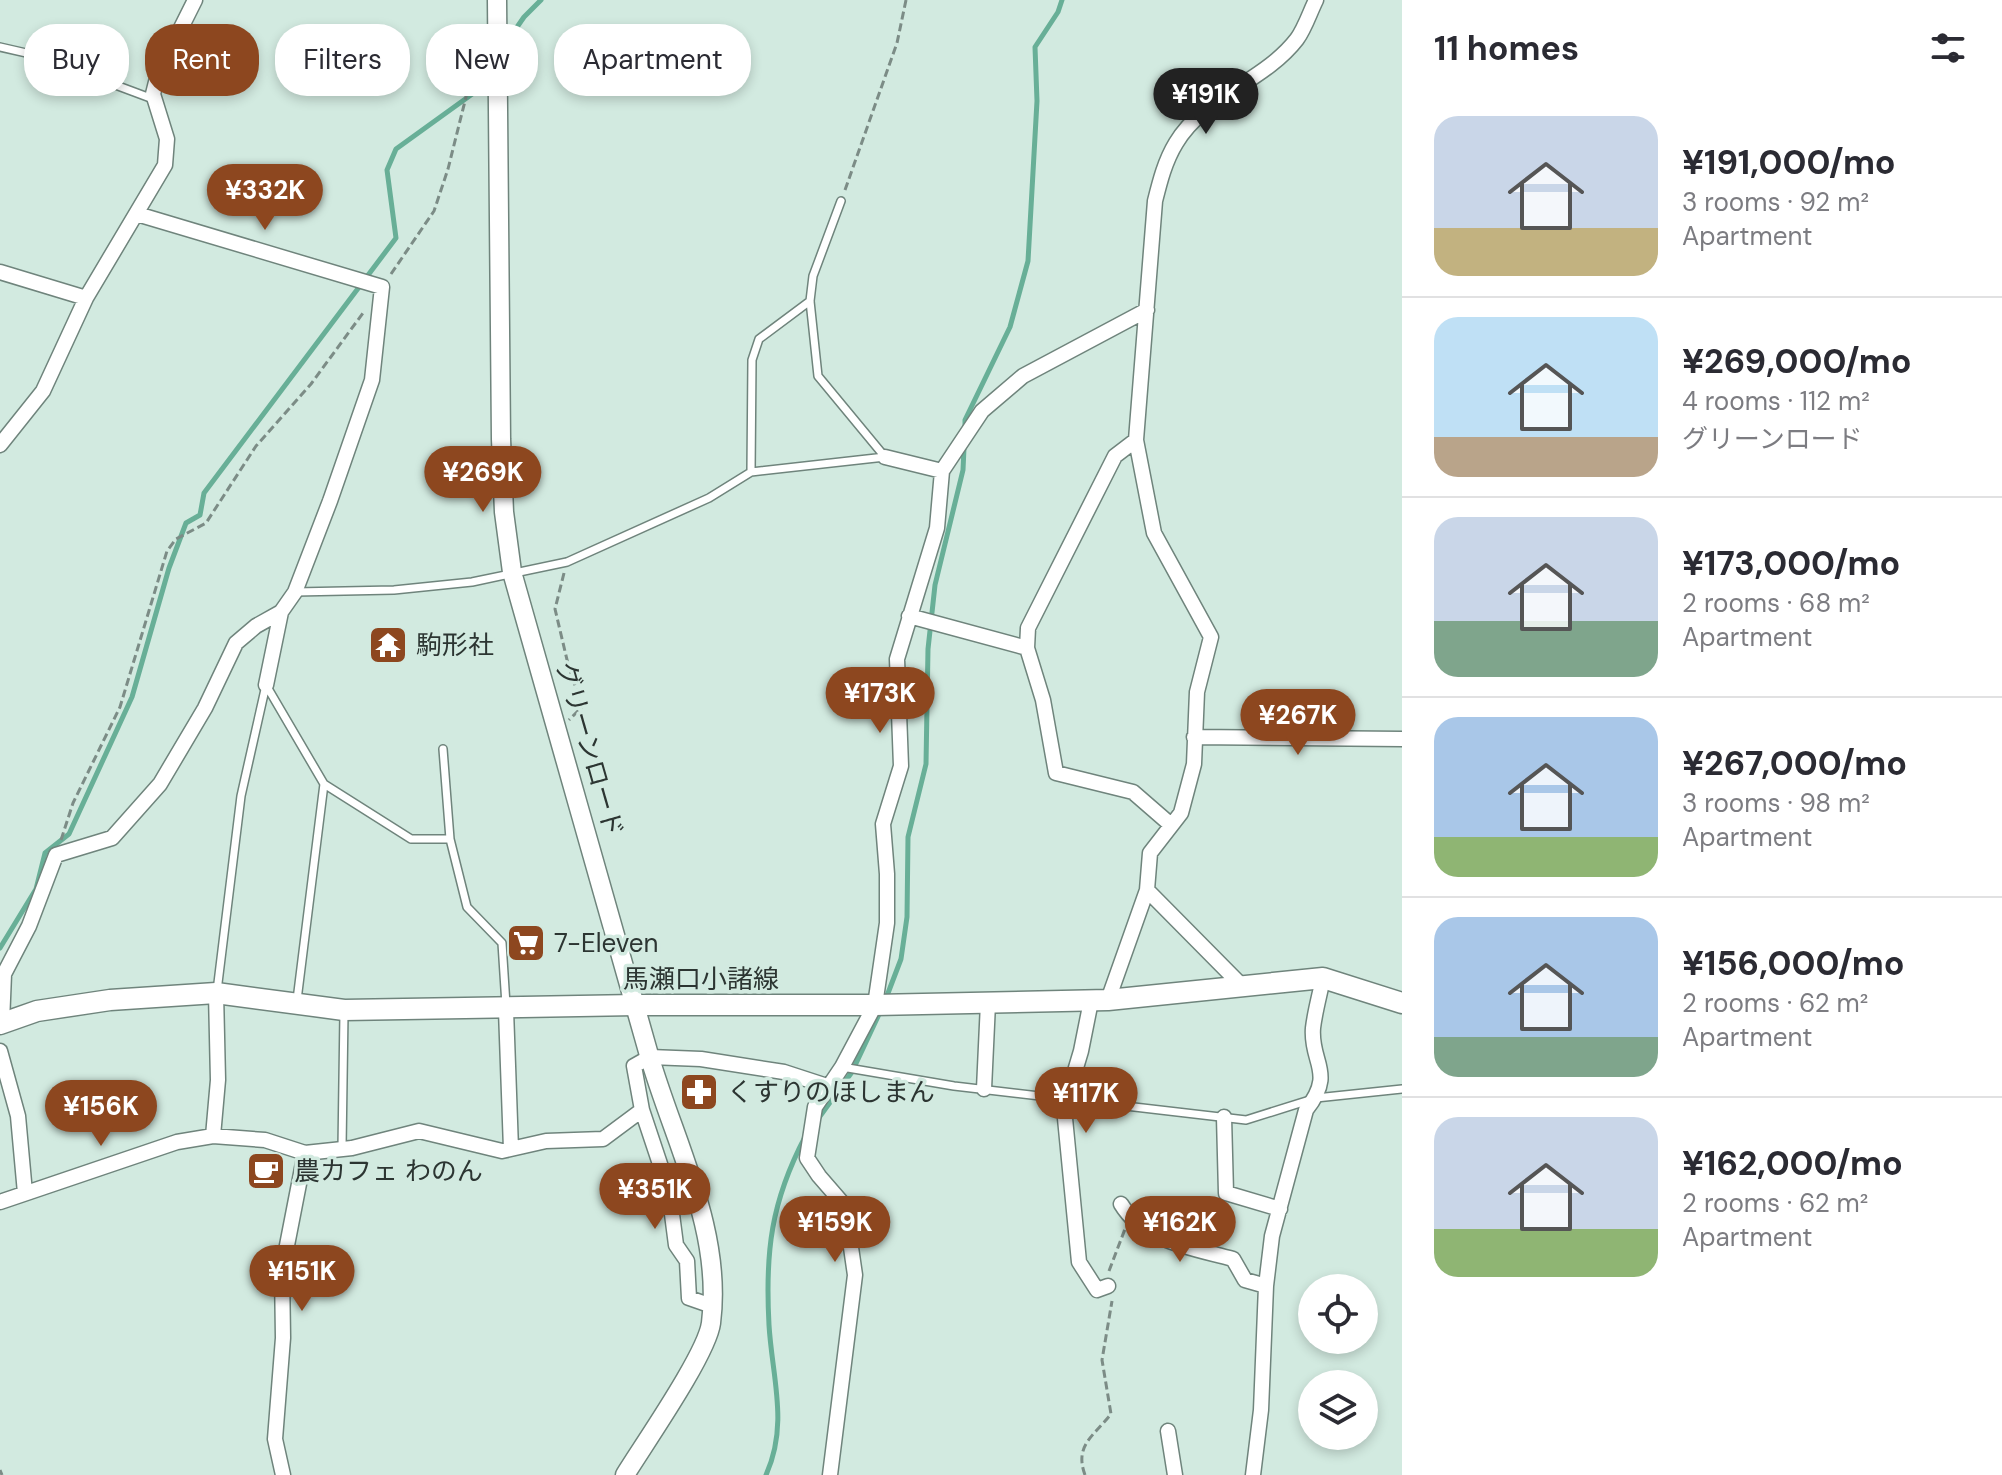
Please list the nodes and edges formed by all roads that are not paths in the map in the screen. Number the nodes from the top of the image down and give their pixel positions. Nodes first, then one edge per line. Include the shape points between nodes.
1 (195, 0) edge
2 (1316, 0) edge
3 (497, 9) edge
4 (0, 47) edge
5 (154, 99) junction
6 (841, 201) road end
7 (137, 214) junction
8 (0, 272) edge
9 (86, 298) junction
10 (810, 301) junction
11 (1147, 310) junction
12 (1136, 440) junction
13 (0, 445) edge
14 (885, 457) junction
15 (942, 471) junction
16 (751, 472) junction
17 (512, 572) junction
18 (295, 592) junction
19 (281, 612) junction
20 (909, 616) junction
21 (1027, 648) junction
22 (266, 685) junction
23 (1194, 737) junction
24 (1402, 739) edge
25 (443, 749) dead end
26 (324, 784) junction
27 (1171, 825) junction
28 (450, 839) junction
29 (1147, 890) junction
30 (1323, 978) junction
31 (1241, 985) junction
32 (216, 993) junction
33 (1100, 1000) junction
34 (988, 1003) junction
35 (1402, 1003) edge
36 (296, 1004) junction
37 (636, 1005) junction
38 (875, 1005) junction
39 (344, 1010) junction
40 (506, 1010) junction
41 (1, 1024) edge
42 (0, 1051) edge
43 (650, 1057) junction
44 (842, 1067) junction
45 (830, 1087) junction
46 (984, 1089) junction
47 (1402, 1089) edge
48 (1316, 1098) junction
49 (1066, 1099) junction
50 (642, 1110) junction
51 (1224, 1117) junction
52 (213, 1136) junction
53 (342, 1149) junction
54 (511, 1149) junction
55 (305, 1153) junction
56 (25, 1193) junction
57 (0, 1202) edge
58 (1121, 1204) dead end
59 (1280, 1209) junction
60 (1108, 1286) road end
61 (1266, 1286) junction
62 (712, 1306) junction
63 (1168, 1431) dead end
64 (283, 1475) edge
65 (625, 1475) edge
66 (830, 1475) edge
67 (1175, 1475) edge
68 (1253, 1475) edge

1 - 5 street via 158,74
2 - 11 street via 1297,38 1246,83 1203,111 1176,142 1155,201
3 - 17 street, グリーンロード via 501,439
4 - 5 lane
5 - 7 street via 167,139 165,165
6 - 10 lane via 813,276
7 - 9 street
7 - 18 street via 382,287 372,380
8 - 9 street
9 - 13 street via 43,391
10 - 14 lane via 818,376
10 - 16 lane via 759,339 752,360
11 - 12 street
11 - 15 street via 1023,376 982,411
12 - 21 street via 1115,456 1028,628
12 - 23 street via 1154,533 1211,637 1197,692
14 - 15 street
14 - 16 lane
15 - 20 street via 937,528
16 - 17 lane via 709,498 567,562
17 - 18 lane via 441,585
17 - 37 street, グリーンロード
18 - 19 street
19 - 22 street
19 - 41 street via 236,643 160,784 112,838 56,855 4,974
20 - 21 street
20 - 38 street via 897,659 901,766 883,824 887,923
21 - 27 street via 1056,773 1133,792
22 - 26 lane
22 - 32 lane via 241,796
23 - 24 street
23 - 27 street via 1194,764 1181,813
25 - 28 lane
26 - 28 lane via 411,839
26 - 36 lane
27 - 29 street via 1150,853
28 - 40 lane via 467,907 502,943
29 - 31 street
29 - 33 street
30 - 31 main road, 馬瀬口小諸線
30 - 35 main road, 馬瀬口小諸線
30 - 48 street via 1313,1031 1323,1072
31 - 33 main road, 馬瀬口小諸線
32 - 36 main road, 馬瀬口小諸線
32 - 41 main road, 馬瀬口小諸線 via 110,1000 37,1011
32 - 52 street
33 - 34 main road, 馬瀬口小諸線
33 - 49 street
34 - 38 main road, 馬瀬口小諸線
34 - 46 street
36 - 39 main road, 馬瀬口小諸線
37 - 38 main road, 馬瀬口小諸線
37 - 40 main road, 馬瀬口小諸線
37 - 43 street, グリーンロード
38 - 44 street
39 - 40 main road, 馬瀬口小諸線
39 - 53 lane
40 - 54 street
42 - 56 street via 18,1116
43 - 45 street via 743,1065
43 - 50 street via 634,1066
43 - 62 street, グリーンロード via 698,1199 713,1272
44 - 45 street
44 - 46 lane
45 - 66 street via 815,1107 807,1158 845,1206 855,1275
46 - 49 lane
47 - 48 lane
48 - 51 lane via 1246,1120
48 - 59 street via 1302,1121
49 - 51 lane
49 - 60 street via 1079,1262 1097,1290
50 - 54 street via 603,1139 546,1141
50 - 62 street via 669,1191 676,1245 687,1261 689,1298
51 - 59 street via 1226,1193
52 - 55 street via 265,1140
52 - 56 street via 177,1142
53 - 54 street via 419,1131
53 - 55 street
55 - 64 street via 282,1271 275,1439
56 - 57 street
58 - 61 street via 1129,1218 1157,1237 1233,1259 1245,1280
59 - 61 street
61 - 68 street
62 - 65 street, グリーンロード via 711,1327 689,1372
63 - 67 street

